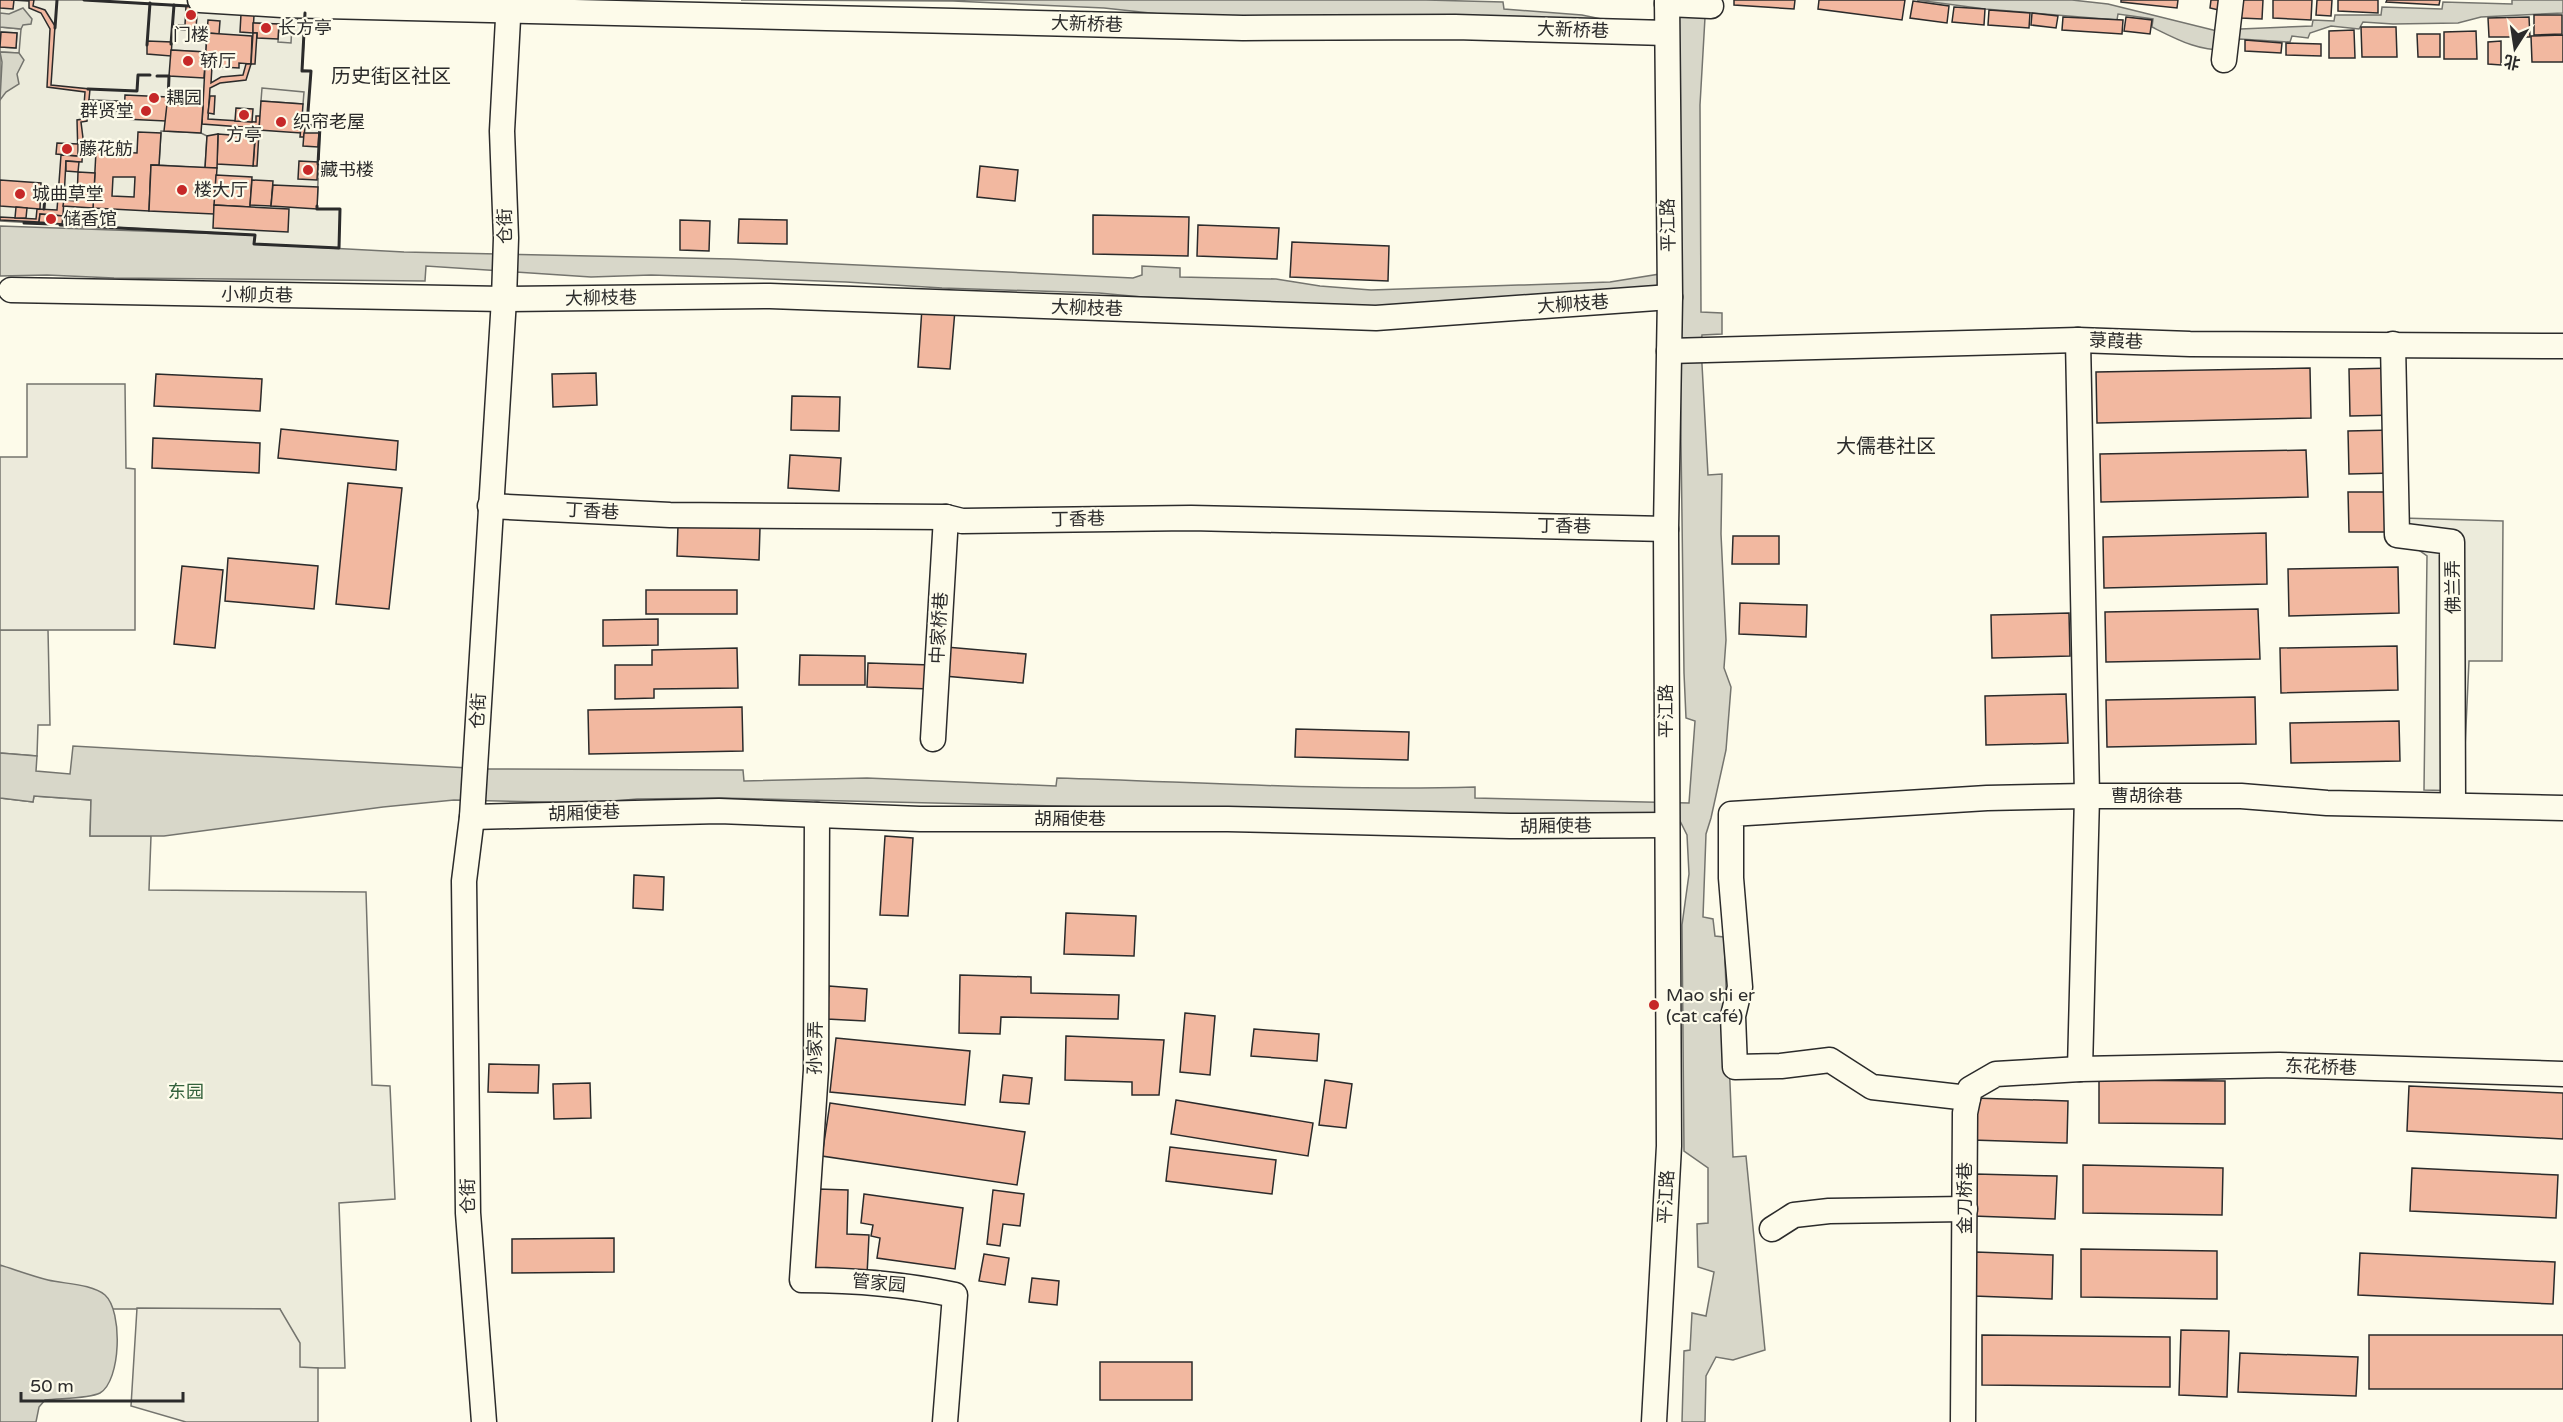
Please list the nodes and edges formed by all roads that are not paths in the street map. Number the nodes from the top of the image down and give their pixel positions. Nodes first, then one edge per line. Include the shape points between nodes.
1 (200, 0) edge
2 (2231, 0) edge
3 (509, 4) edge
4 (1711, 6) dead end
5 (1668, 15) edge
6 (2224, 57) dead end
7 (1669, 286) junction
8 (11, 290) dead end
9 (504, 299) junction
10 (2078, 340) junction
11 (2393, 345) junction
12 (2563, 346) edge
13 (1672, 351) junction
14 (490, 506) junction
15 (946, 517) junction
16 (1666, 529) junction
17 (933, 739) dead end
18 (2087, 796) junction
19 (2453, 805) junction
20 (2563, 808) edge
21 (472, 813) junction
22 (817, 815) junction
23 (1666, 818) junction
24 (2080, 1069) junction
25 (2563, 1074) edge
26 (1968, 1098) junction
27 (1965, 1209) junction
28 (1772, 1229) dead end
29 (802, 1280) joint
30 (484, 1422) edge
31 (945, 1422) edge
32 (1654, 1422) edge
33 (1963, 1422) edge

1 - 3 street, 大新桥巷 via 282,5
2 - 6 street
3 - 5 street, 大新桥巷 via 1243,28 1455,27
3 - 9 street, 仓街 via 502,131
4 - 5 street, 大新桥巷
5 - 7 street, 平江路
7 - 9 street, 大柳枝巷 via 1376,318 770,296
7 - 13 street, 平江路
8 - 9 street, 小柳贞巷
9 - 14 street, 仓街
10 - 11 street, 菉葭巷
10 - 13 street, 菉葭巷
10 - 18 street
11 - 12 street, 菉葭巷
11 - 19 street, 佛兰弄 via 2397,535 2452,542
13 - 16 street, 平江路
14 - 15 street, 丁香巷 via 670,515
14 - 21 street, 仓街
15 - 16 street, 丁香巷 via 962,521 1191,518
15 - 17 street, 中家桥巷
16 - 23 street, 平江路
18 - 19 street, 曹胡徐巷 via 2241,796 2327,803
18 - 24 street
18 - 26 street, 曹胡徐巷 via 1988,798 1731,814 1731,879 1740,987 1733,1016 1735,1067 1830,1060 1872,1088
19 - 20 street, 曹胡徐巷
21 - 22 street, 胡厢使巷 via 708,811
21 - 30 street, 仓街 via 464,881 468,1213
22 - 23 street, 胡厢使巷 via 1510,826
22 - 29 street, 孙家弄 via 816,1070
23 - 32 street, 平江路 via 1669,1146
24 - 25 street, 东花桥巷 via 2279,1065
24 - 26 street via 1996,1074 1970,1089
26 - 27 street, 金刀桥巷
27 - 28 street via 1828,1211 1794,1215
27 - 33 street, 金刀桥巷
29 - 31 street, 管家园 via 866,1281 955,1295

